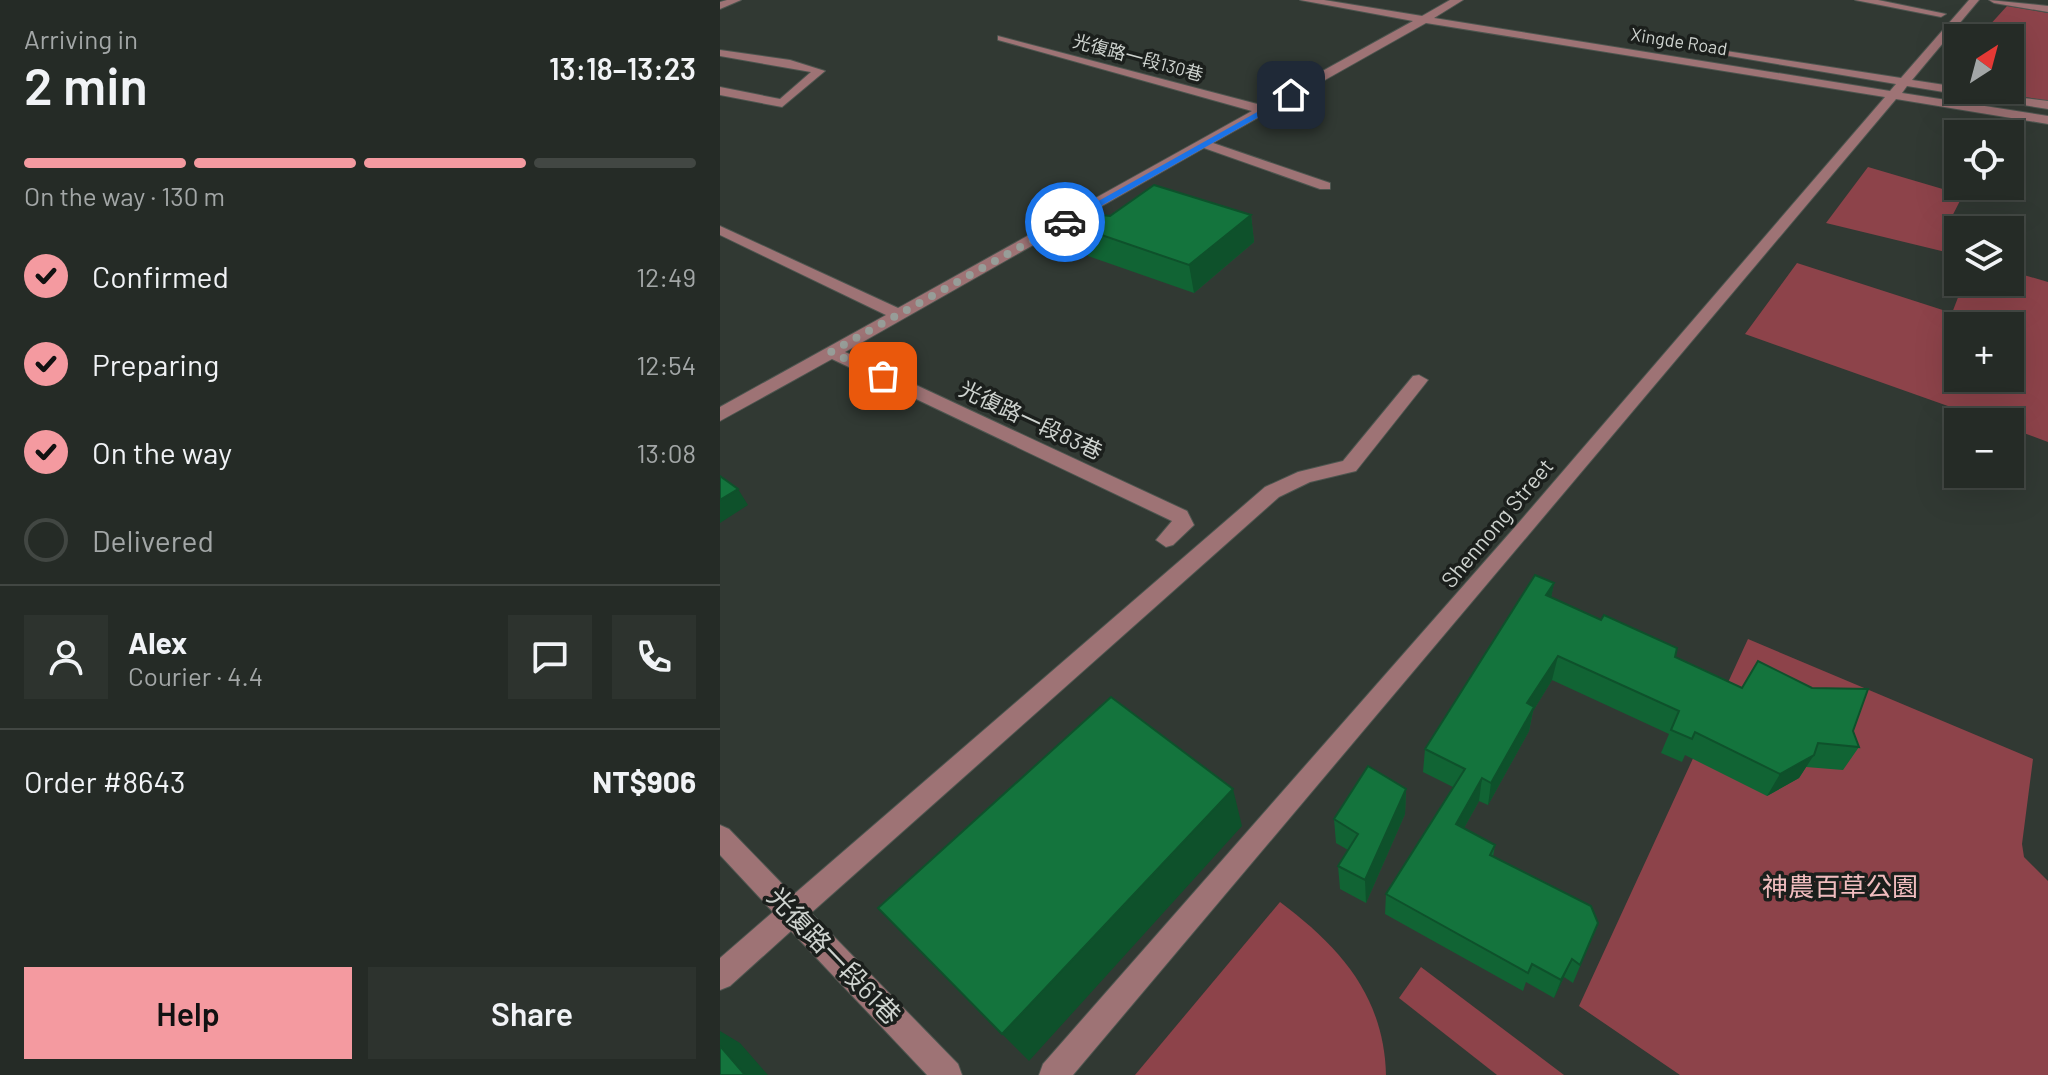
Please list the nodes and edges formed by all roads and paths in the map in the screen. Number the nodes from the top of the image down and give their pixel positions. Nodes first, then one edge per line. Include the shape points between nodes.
1 (736, 0) edge
2 (1305, 0) edge
3 (1384, 0) edge
4 (1458, 0) edge
5 (1860, 0) edge
6 (1974, 0) edge
7 (1994, 0) edge
8 (720, 6) edge
9 (1441, 9) junction
10 (2048, 9) edge
11 (1941, 14) dead end
12 (1425, 20) junction
13 (1002, 38) dead end
14 (1672, 45) dead end
15 (1687, 48) dead end
16 (720, 53) edge
17 (1896, 88) junction
18 (720, 91) edge
19 (2048, 105) edge
20 (1264, 110) junction
21 (2048, 120) edge
22 (1204, 144) junction
23 (1325, 186) dead end
24 (720, 230) edge
25 (900, 315) junction
26 (831, 352) junction
27 (1419, 380) dead end
28 (720, 415) edge
29 (1166, 540) dead end
30 (720, 837) edge
31 (792, 912) junction
32 (720, 976) edge
33 (947, 1075) edge
34 (1054, 1075) edge

1 - 8 street
2 - 12 street, Xingde Road
3 - 9 street, Xingde Road
4 - 9 street
5 - 11 street
6 - 17 street, Shennong Street
7 - 10 street
9 - 12 street
9 - 14 street, Xingde Road
12 - 17 street, Xingde Road
12 - 20 street
13 - 20 street, 光復路一段130巷
15 - 17 street, Xingde Road
16 - 18 street via 819,71 782,103
17 - 19 street, Xingde Road
17 - 21 street, Xingde Road
17 - 34 street, Shennong Street via 1512,545
20 - 22 street
22 - 23 street
22 - 25 street
24 - 25 street
25 - 26 street
26 - 28 street
26 - 29 street, 光復路一段83巷 via 1180,516 1184,525
27 - 31 street via 1349,466 1272,492
30 - 31 street, 光復路一段61巷
31 - 32 street
31 - 33 street, 光復路一段61巷

